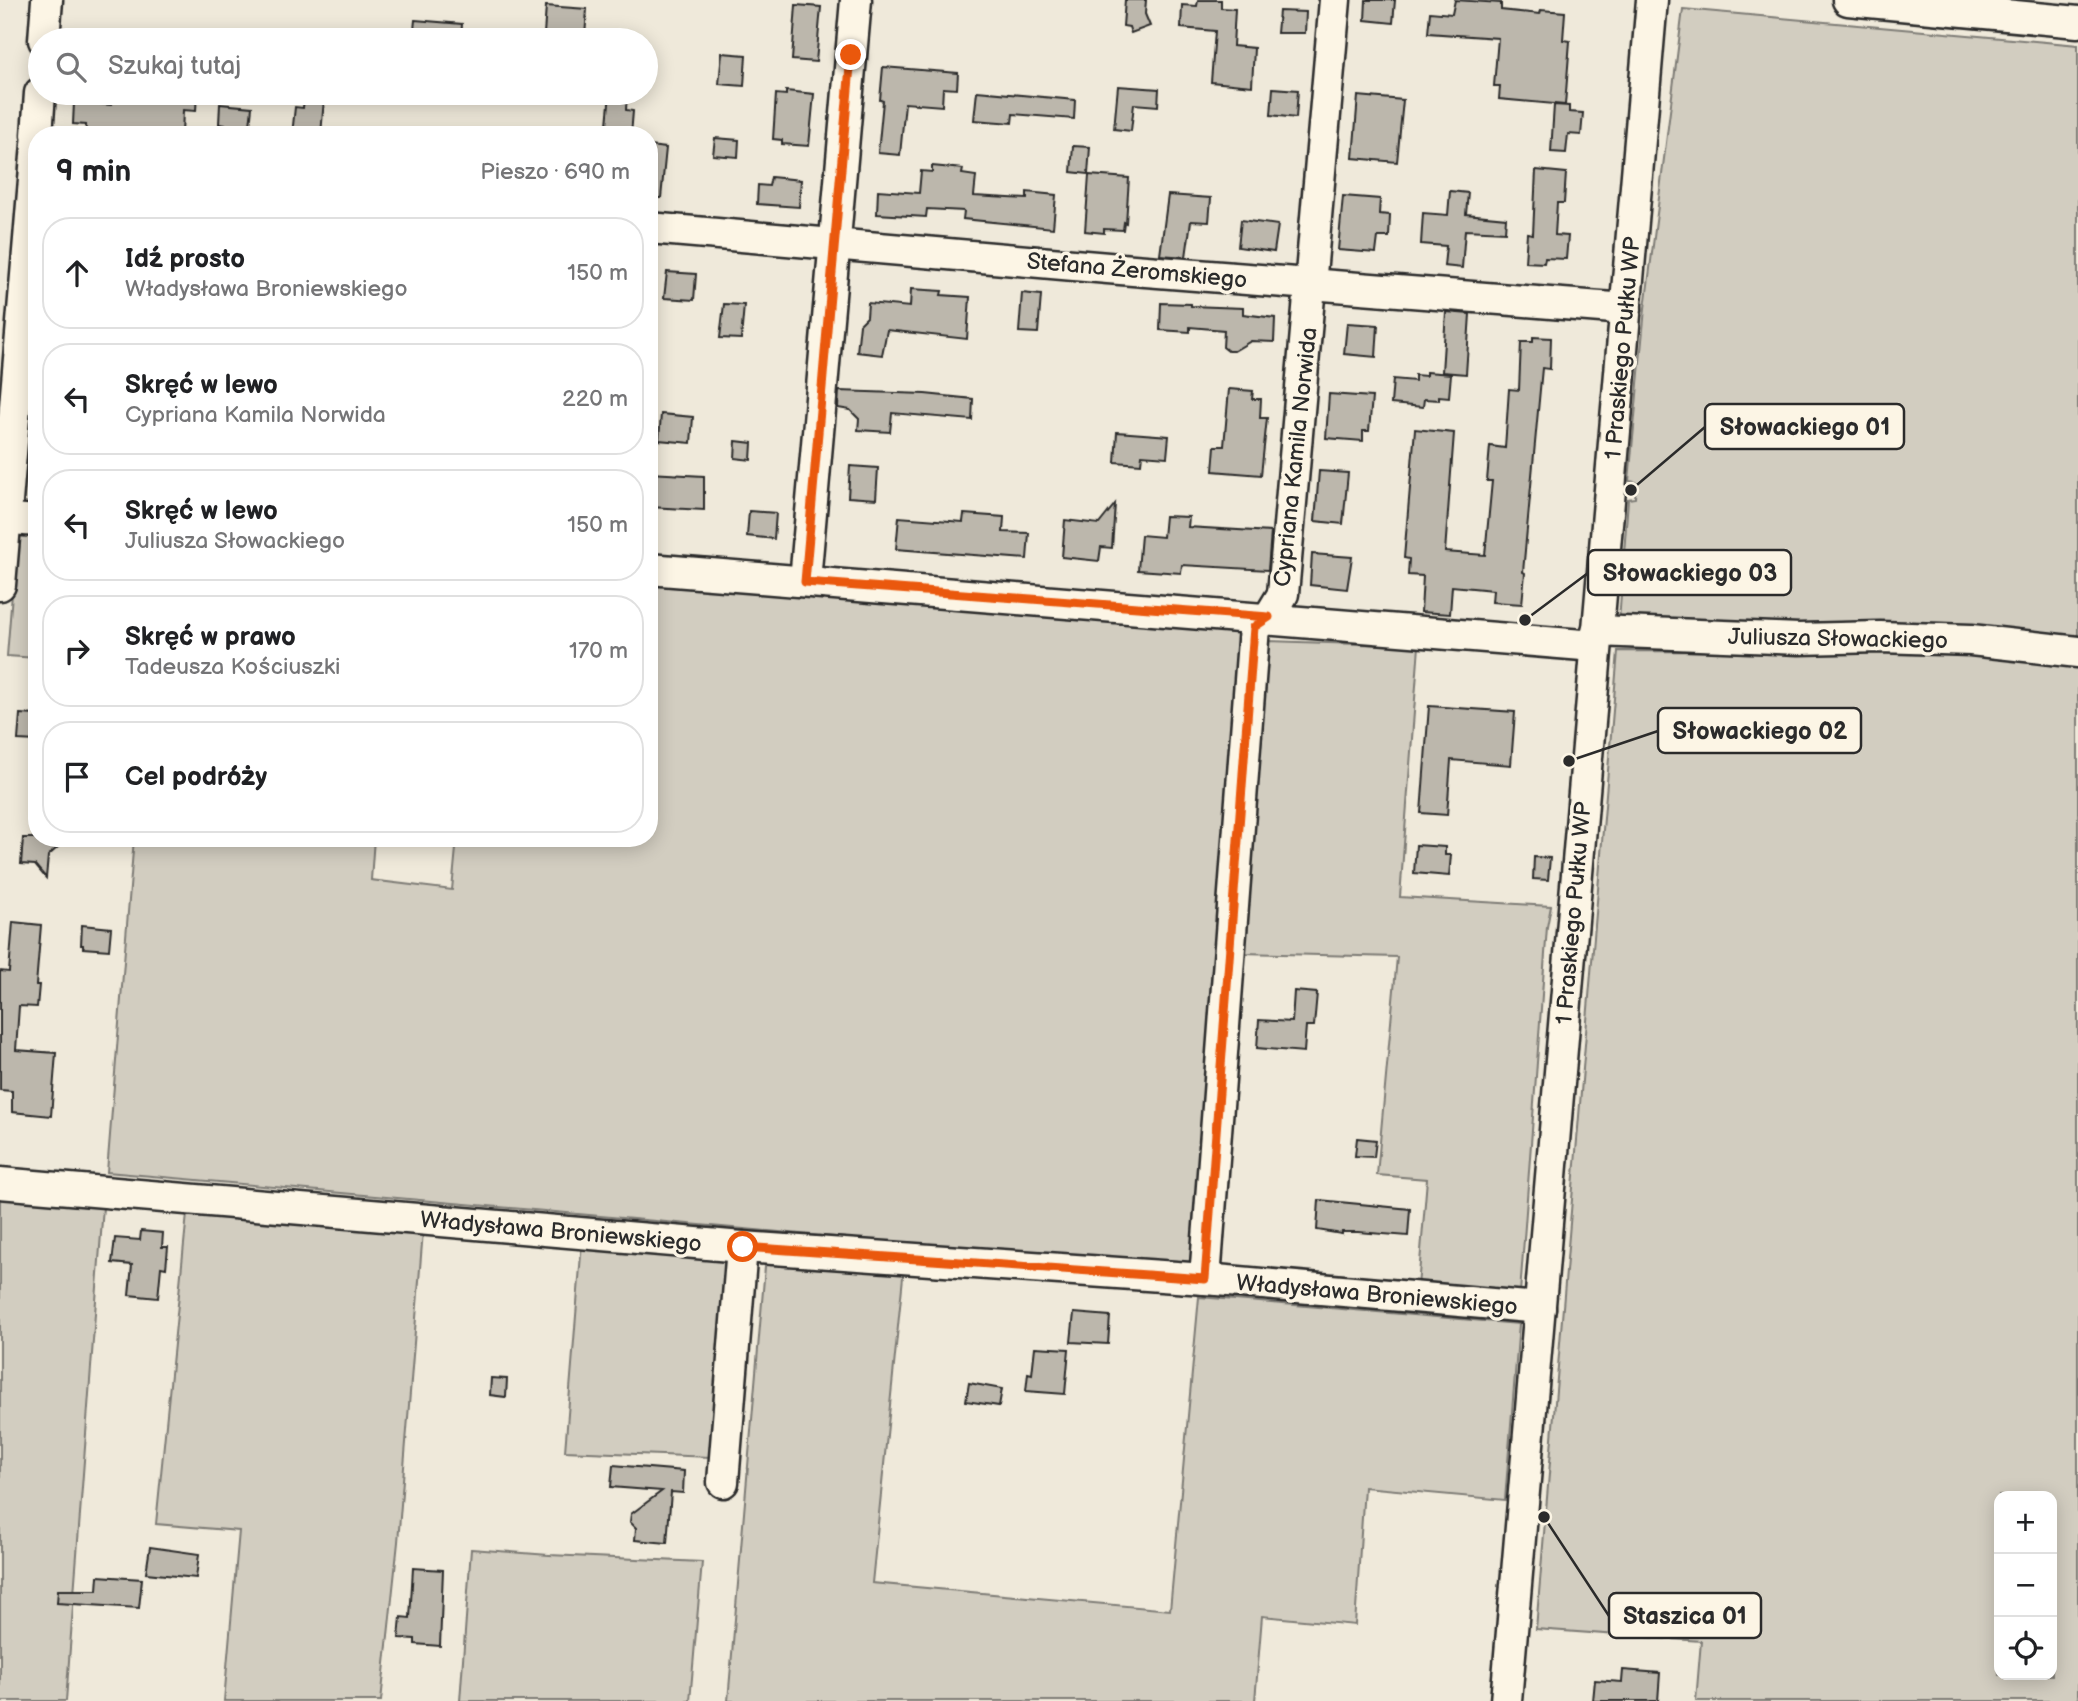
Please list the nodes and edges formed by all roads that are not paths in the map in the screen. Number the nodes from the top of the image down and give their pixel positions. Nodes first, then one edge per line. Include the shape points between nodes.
1 (47, 0) edge
2 (856, 0) edge
3 (1335, 0) edge
4 (1652, 0) edge
5 (1848, 0) edge
6 (1918, 3) edge
7 (2078, 22) edge
8 (45, 28) edge
9 (39, 105) edge
10 (38, 126) edge
11 (658, 229) edge
12 (835, 244) junction
13 (28, 259) edge
14 (1311, 284) junction
15 (1626, 309) junction
16 (2, 518) edge
17 (28, 520) edge
18 (658, 570) edge
19 (805, 582) junction
20 (0, 584) edge
21 (1269, 617) junction
22 (1596, 638) junction
23 (2078, 652) edge
24 (0, 1183) edge
25 (743, 1247) junction
26 (1205, 1279) junction
27 (1541, 1308) junction
28 (723, 1482) dead end
29 (1506, 1701) edge

1 - 8 street
2 - 12 street
3 - 14 street, Cypriana Kamila Norwida
4 - 15 street, 1 Praskiego Pułku WP
5 - 6 street
6 - 7 street
9 - 10 street
11 - 12 street, Stefana Żeromskiego
12 - 14 street, Stefana Żeromskiego
12 - 19 street
13 - 16 street
14 - 15 street, Stefana Żeromskiego
14 - 21 street, Cypriana Kamila Norwida via 1283,594
15 - 22 street, 1 Praskiego Pułku WP
16 - 17 street
16 - 20 street
18 - 19 street, Juliusza Słowackiego
19 - 21 street, Juliusza Słowackiego
21 - 22 street, Juliusza Słowackiego
21 - 26 street, Cypriana Kamila Norwida via 1254,627
22 - 23 street, Juliusza Słowackiego via 1880,637 1971,640
22 - 27 street, 1 Praskiego Pułku WP
24 - 25 street, Władysława Broniewskiego
25 - 26 street, Władysława Broniewskiego
25 - 28 street
26 - 27 street, Władysława Broniewskiego
27 - 29 street, 1 Praskiego Pułku WP

